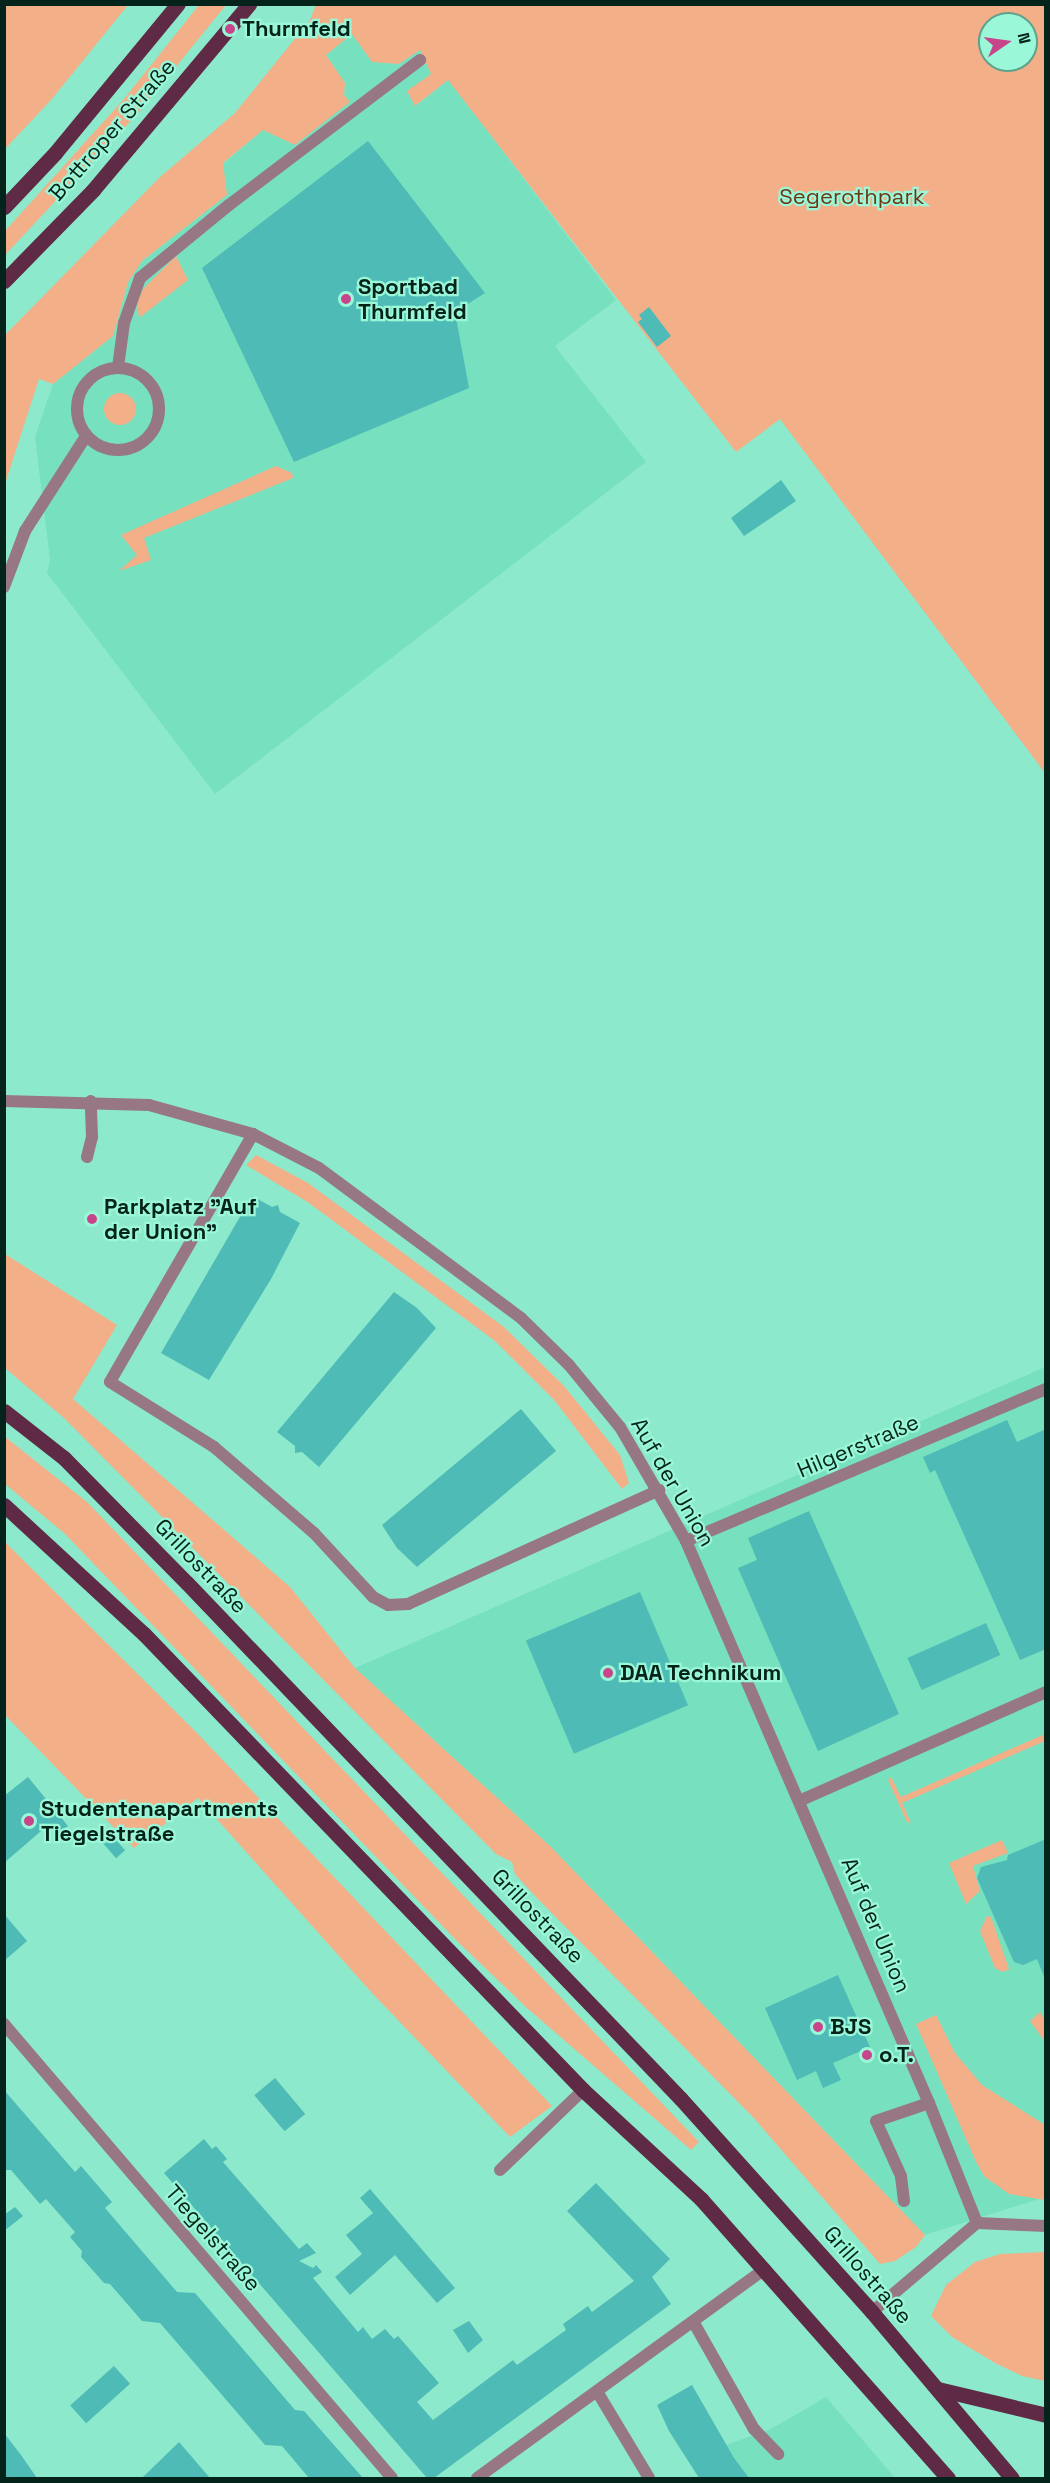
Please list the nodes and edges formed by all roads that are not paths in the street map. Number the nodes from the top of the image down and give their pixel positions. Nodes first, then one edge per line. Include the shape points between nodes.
1 (178, 4) edge
2 (249, 4) edge
3 (420, 60) dead end
4 (4, 207) edge
5 (4, 281) edge
6 (118, 367) junction
7 (86, 436) junction
8 (4, 587) edge
9 (4, 1101) edge
10 (91, 1101) junction
11 (253, 1134) junction
12 (87, 1156) dead end
13 (1046, 1389) edge
14 (4, 1411) edge
15 (659, 1490) junction
16 (4, 1505) edge
17 (686, 1541) junction
18 (1046, 1692) edge
19 (799, 1800) junction
20 (4, 2024) edge
21 (583, 2090) junction
22 (929, 2103) junction
23 (500, 2170) dead end
24 (904, 2201) dead end
25 (977, 2223) junction
26 (1046, 2226) edge
27 (765, 2269) junction
28 (872, 2312) junction
29 (694, 2323) junction
30 (938, 2389) junction
31 (598, 2393) junction
32 (1046, 2415) edge
33 (778, 2454) dead end
34 (392, 2478) edge
35 (477, 2478) edge
36 (649, 2478) edge
37 (948, 2478) edge
38 (1012, 2478) edge

1 - 4 main road, Bottroper Straße via 55,153
2 - 5 main road, Bottroper Straße via 93,190
3 - 6 street via 140,278 124,323
6 - 7 street via 93,375 77,398 79,424
6 - 7 street via 140,373 156,392 159,405 154,430 146,440 121,450 96,444
7 - 8 street via 26,531
9 - 10 street, Auf der Union
10 - 11 street, Auf der Union via 149,1105
10 - 12 street via 92,1137
11 - 15 street, Auf der Union via 319,1168 521,1318 569,1365 620,1427
11 - 15 street via 110,1382 214,1447 314,1533 373,1597 388,1605 408,1604
13 - 17 street, Hilgerstraße
14 - 28 main road, Grillostraße via 64,1458 435,1840 681,2098
15 - 17 street, Auf der Union
16 - 21 main road via 144,1634
17 - 19 street, Auf der Union
18 - 19 street
19 - 22 street, Auf der Union
20 - 34 street, Tiegelstraße
21 - 23 street
21 - 27 main road via 701,2199
22 - 24 street via 876,2121 894,2156
22 - 25 street, Auf der Union
25 - 26 street
25 - 28 street
27 - 29 street
27 - 37 main road
28 - 30 main road, Grillostraße
29 - 31 street
29 - 33 street via 754,2429
30 - 32 main road
30 - 38 main road, Grillostraße
31 - 35 street
31 - 36 street

